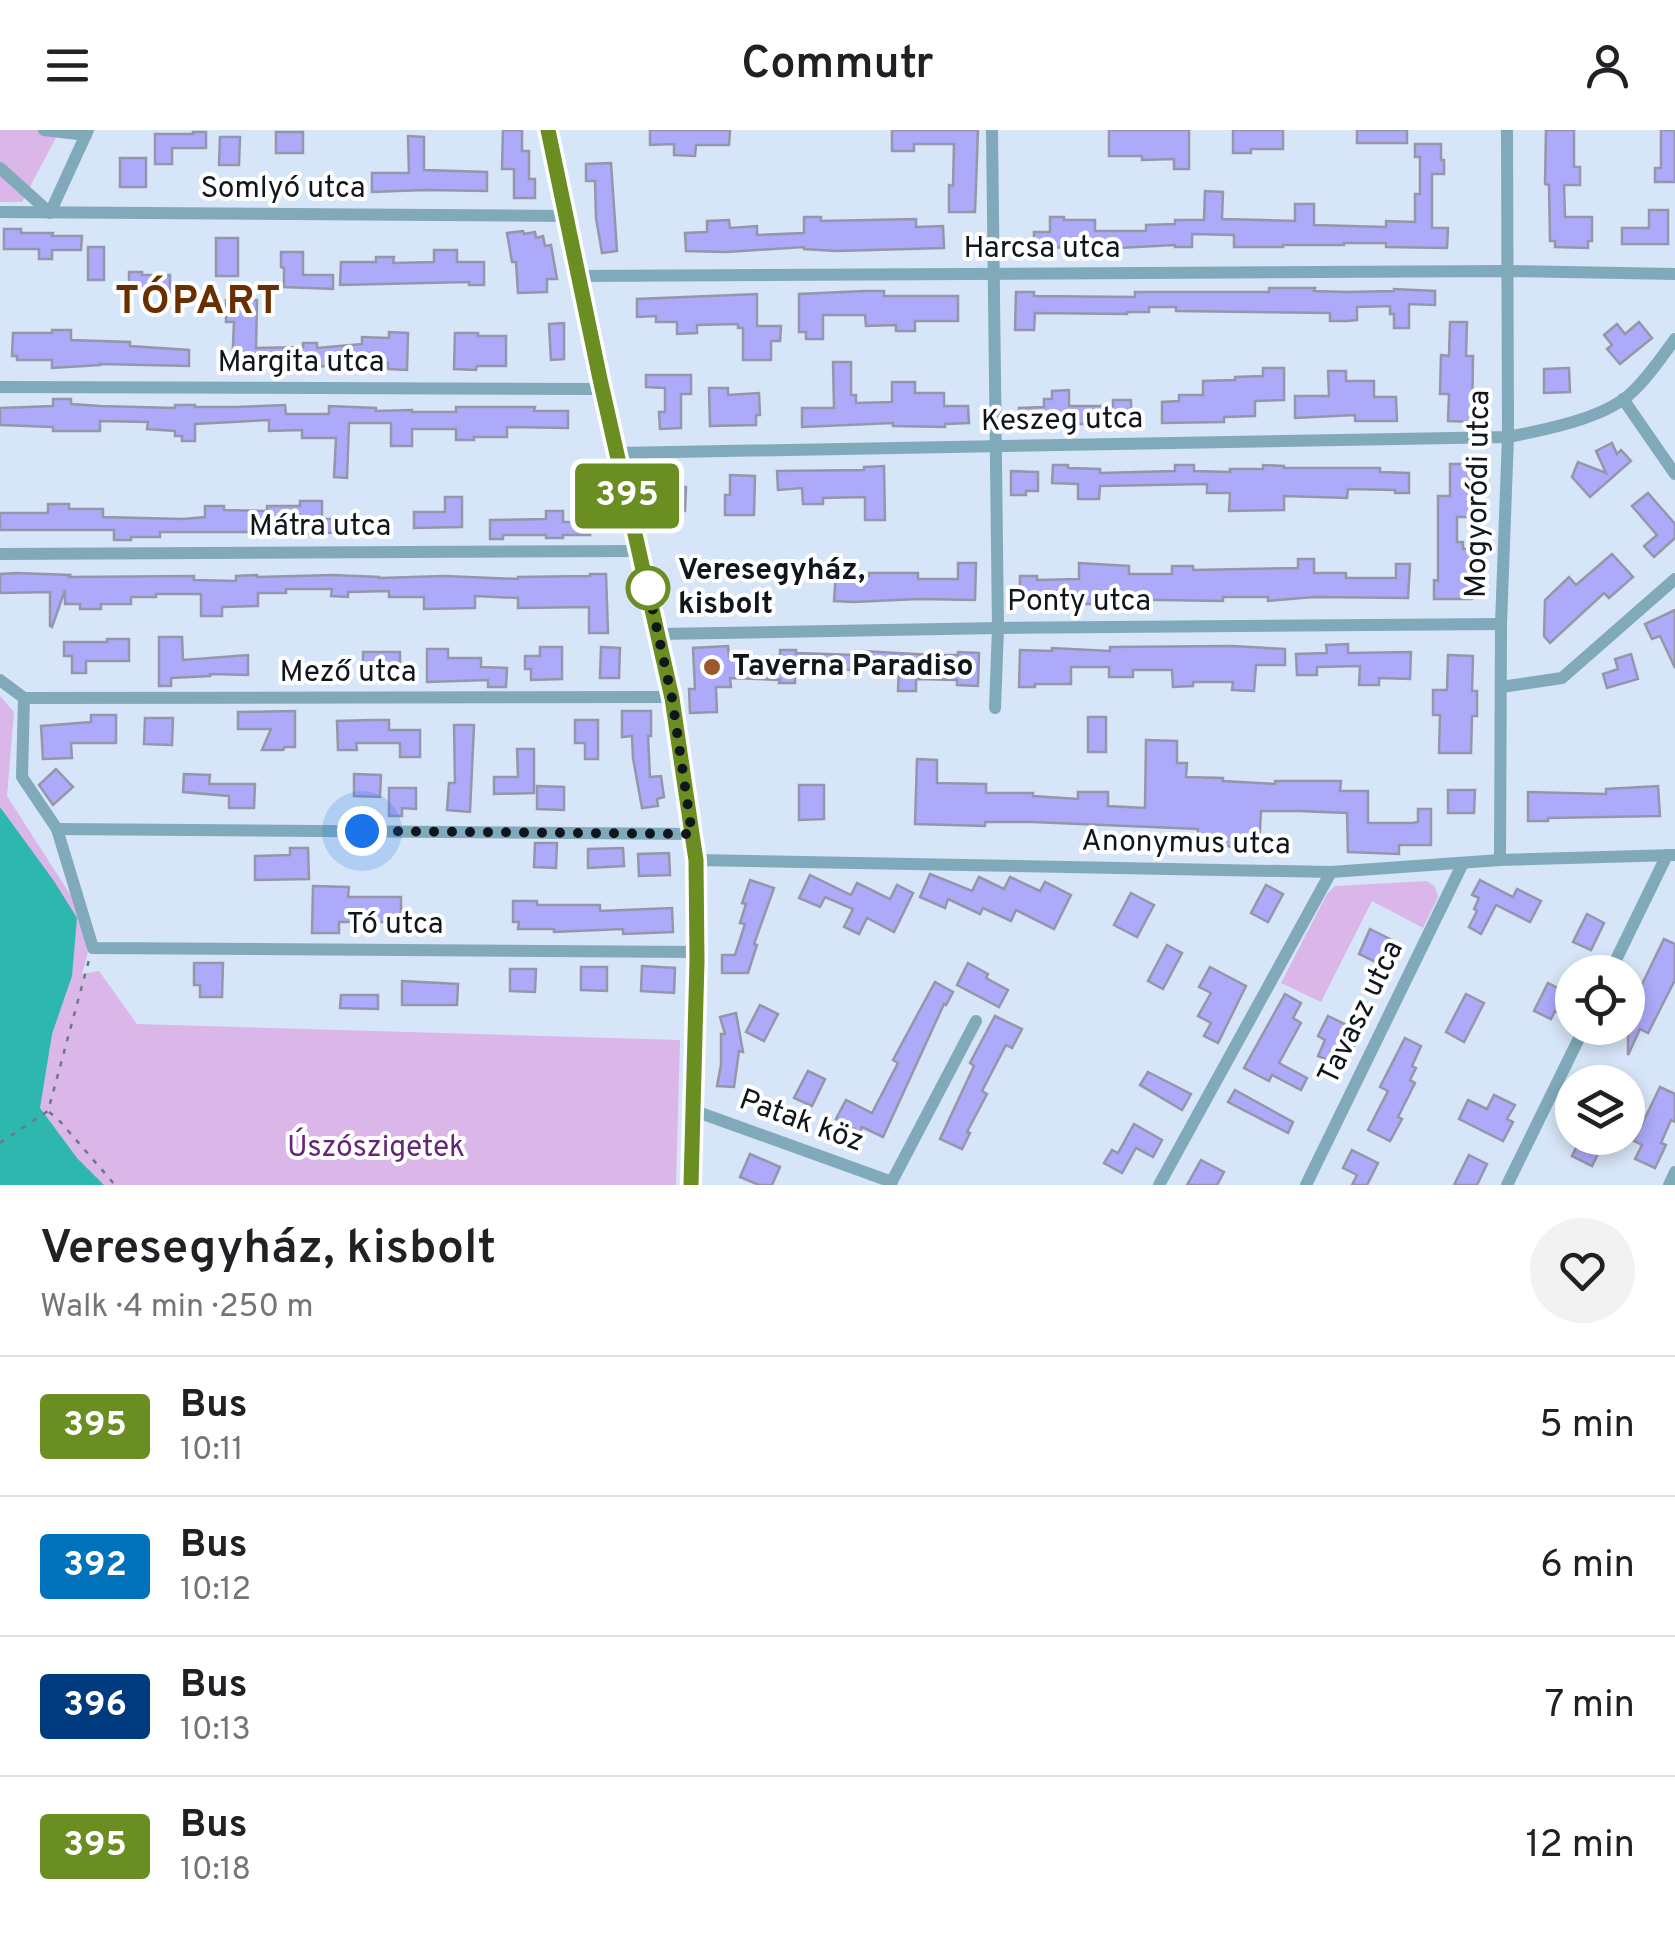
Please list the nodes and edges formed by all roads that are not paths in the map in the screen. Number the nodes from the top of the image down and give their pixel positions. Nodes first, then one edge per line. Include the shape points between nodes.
1 (44, 130) edge
2 (548, 130) edge
3 (992, 130) edge
4 (1506, 130) edge
5 (87, 132) edge
6 (0, 168) edge
7 (0, 212) edge
8 (50, 213) junction
9 (565, 216) junction
10 (1506, 271) junction
11 (995, 274) junction
12 (1675, 274) edge
13 (578, 276) junction
14 (1675, 339) edge
15 (0, 388) edge
16 (602, 388) junction
17 (1624, 399) junction
18 (1508, 436) junction
19 (994, 447) junction
20 (616, 453) junction
21 (1675, 474) edge
22 (640, 552) junction
23 (0, 554) edge
24 (1675, 579) edge
25 (1501, 624) junction
26 (998, 628) junction
27 (658, 634) junction
28 (0, 680) edge
29 (1501, 687) junction
30 (24, 698) junction
31 (672, 698) junction
32 (995, 708) dead end
33 (57, 829) junction
34 (692, 834) junction
35 (1671, 855) edge
36 (696, 860) junction
37 (1500, 860) junction
38 (1463, 863) junction
39 (1331, 872) junction
40 (697, 952) junction
41 (1619, 955) edge
42 (976, 1021) dead end
43 (1576, 1045) edge
44 (692, 1110) junction
45 (1675, 1172) edge
46 (891, 1183) edge
47 (691, 1185) edge
48 (1160, 1185) edge
49 (1306, 1185) edge
50 (1507, 1185) edge
51 (1668, 1185) edge

1 - 5 street
2 - 9 street
3 - 11 street
4 - 10 street, Mogyoródi utca
5 - 8 street
6 - 8 street
7 - 8 street, Somlyó utca
8 - 9 street, Somlyó utca
9 - 13 street
10 - 11 street, Harcsa utca
10 - 12 street, Harcsa utca
10 - 18 street, Mogyoródi utca
11 - 13 street, Harcsa utca
11 - 19 street
13 - 16 street
14 - 17 street
15 - 16 street, Margita utca
16 - 20 street
17 - 18 street, Keszeg utca via 1572,421
17 - 21 street
18 - 19 street, Keszeg utca
18 - 25 street, Mogyoródi utca
19 - 20 street, Keszeg utca
19 - 26 street
20 - 22 street
22 - 23 street, Mátra utca
22 - 27 street
24 - 29 street via 1562,678
25 - 26 street, Ponty utca
25 - 29 street, Mogyoródi utca
26 - 27 street, Ponty utca
26 - 32 street
27 - 31 street
28 - 30 street
29 - 37 street, Mogyoródi utca
30 - 31 street, Mező utca
30 - 33 street via 22,777
31 - 34 street
33 - 34 street
33 - 40 street, Tó utca via 93,948
34 - 36 street
35 - 37 street, Anonymus utca
35 - 41 street
36 - 39 street, Anonymus utca
36 - 40 street
37 - 38 street, Anonymus utca
38 - 39 street, Anonymus utca
38 - 49 street, Tavasz utca
39 - 48 street
40 - 44 street
42 - 46 street, Patak köz
43 - 50 street
44 - 46 street, Patak köz
44 - 47 street
45 - 51 street

